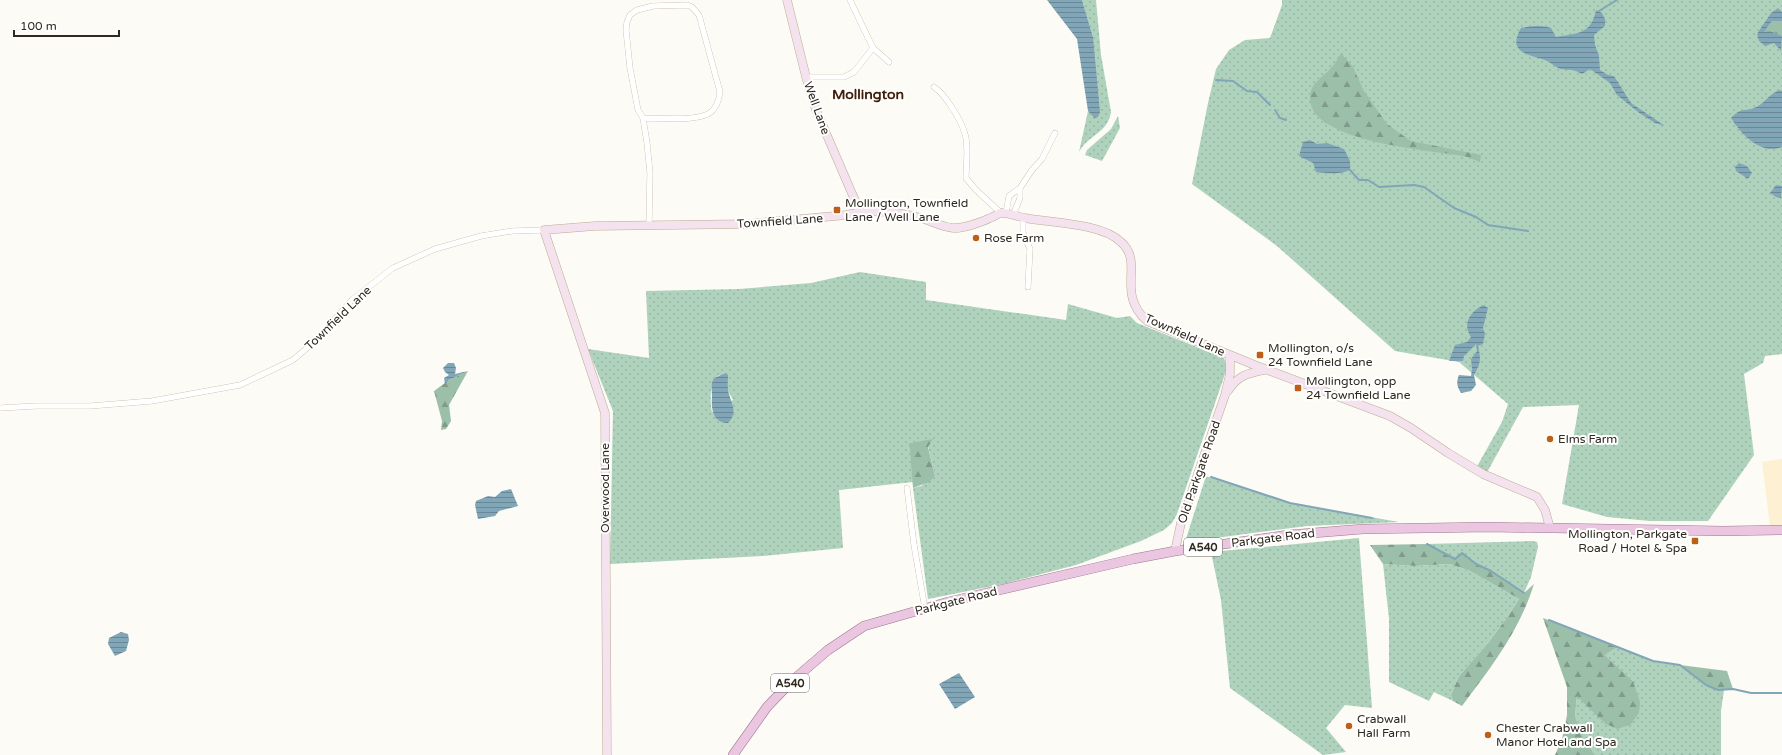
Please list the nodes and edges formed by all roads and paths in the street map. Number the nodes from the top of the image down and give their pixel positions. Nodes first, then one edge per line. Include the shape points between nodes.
1 (787, 0) edge
2 (850, 0) edge
3 (873, 48) junction
4 (888, 62) dead end
5 (806, 77) junction
6 (934, 87) dead end
7 (643, 118) junction
8 (1055, 132) dead end
9 (1042, 144) dead end
10 (1048, 148) junction
11 (1020, 188) junction
12 (860, 212) junction
13 (1007, 214) junction
14 (1023, 218) junction
15 (649, 226) junction
16 (544, 230) junction
17 (1028, 287) dead end
18 (1230, 356) junction
19 (1265, 369) junction
20 (1225, 395) junction
21 (0, 408) edge
22 (907, 488) dead end
23 (1550, 528) junction
24 (1782, 530) edge
25 (1175, 551) junction
26 (925, 609) junction
27 (607, 755) edge
28 (733, 755) edge

1 - 5 street, Well Lane
2 - 3 street
3 - 4 street
3 - 5 street via 854,72 844,77
5 - 12 street, Well Lane via 816,110
6 - 13 street via 942,92 965,133 966,178 976,190
7 - 7 street via 638,110 630,68 626,30 630,15 637,10 653,6 692,7 699,15 720,92 718,101 711,112 704,116
7 - 15 street via 650,173
8 - 10 street
9 - 10 street
10 - 11 street
11 - 13 street via 1020,198
11 - 13 street via 1009,196
12 - 13 street, Townfield Lane via 878,210 913,216 953,228
12 - 15 street, Townfield Lane via 747,224
13 - 14 street, Townfield Lane
14 - 17 street via 1023,233 1030,249
14 - 18 street, Townfield Lane via 1072,224 1109,234 1119,240 1128,251 1131,260 1130,290 1138,313 1146,321
15 - 16 street, Townfield Lane via 596,226
16 - 21 street, Townfield Lane via 512,231 481,236 435,249 393,268 352,300 314,342 293,360 240,385 152,401 90,406
16 - 27 street, Overwood Lane via 604,413
18 - 19 street, Townfield Lane
18 - 20 street, Old Parkgate Road via 1230,374
19 - 20 street, Old Parkgate Road via 1239,377
19 - 23 street, Townfield Lane via 1390,416 1480,472 1537,497 1545,510
20 - 25 street, Old Parkgate Road via 1181,523
22 - 26 street
23 - 24 main road, Parkgate Road / A540
23 - 25 main road, Parkgate Road / A540 via 1363,529 1288,535
25 - 26 main road, Parkgate Road / A540
26 - 28 main road, Parkgate Road / A540 via 864,626 828,650 767,707

